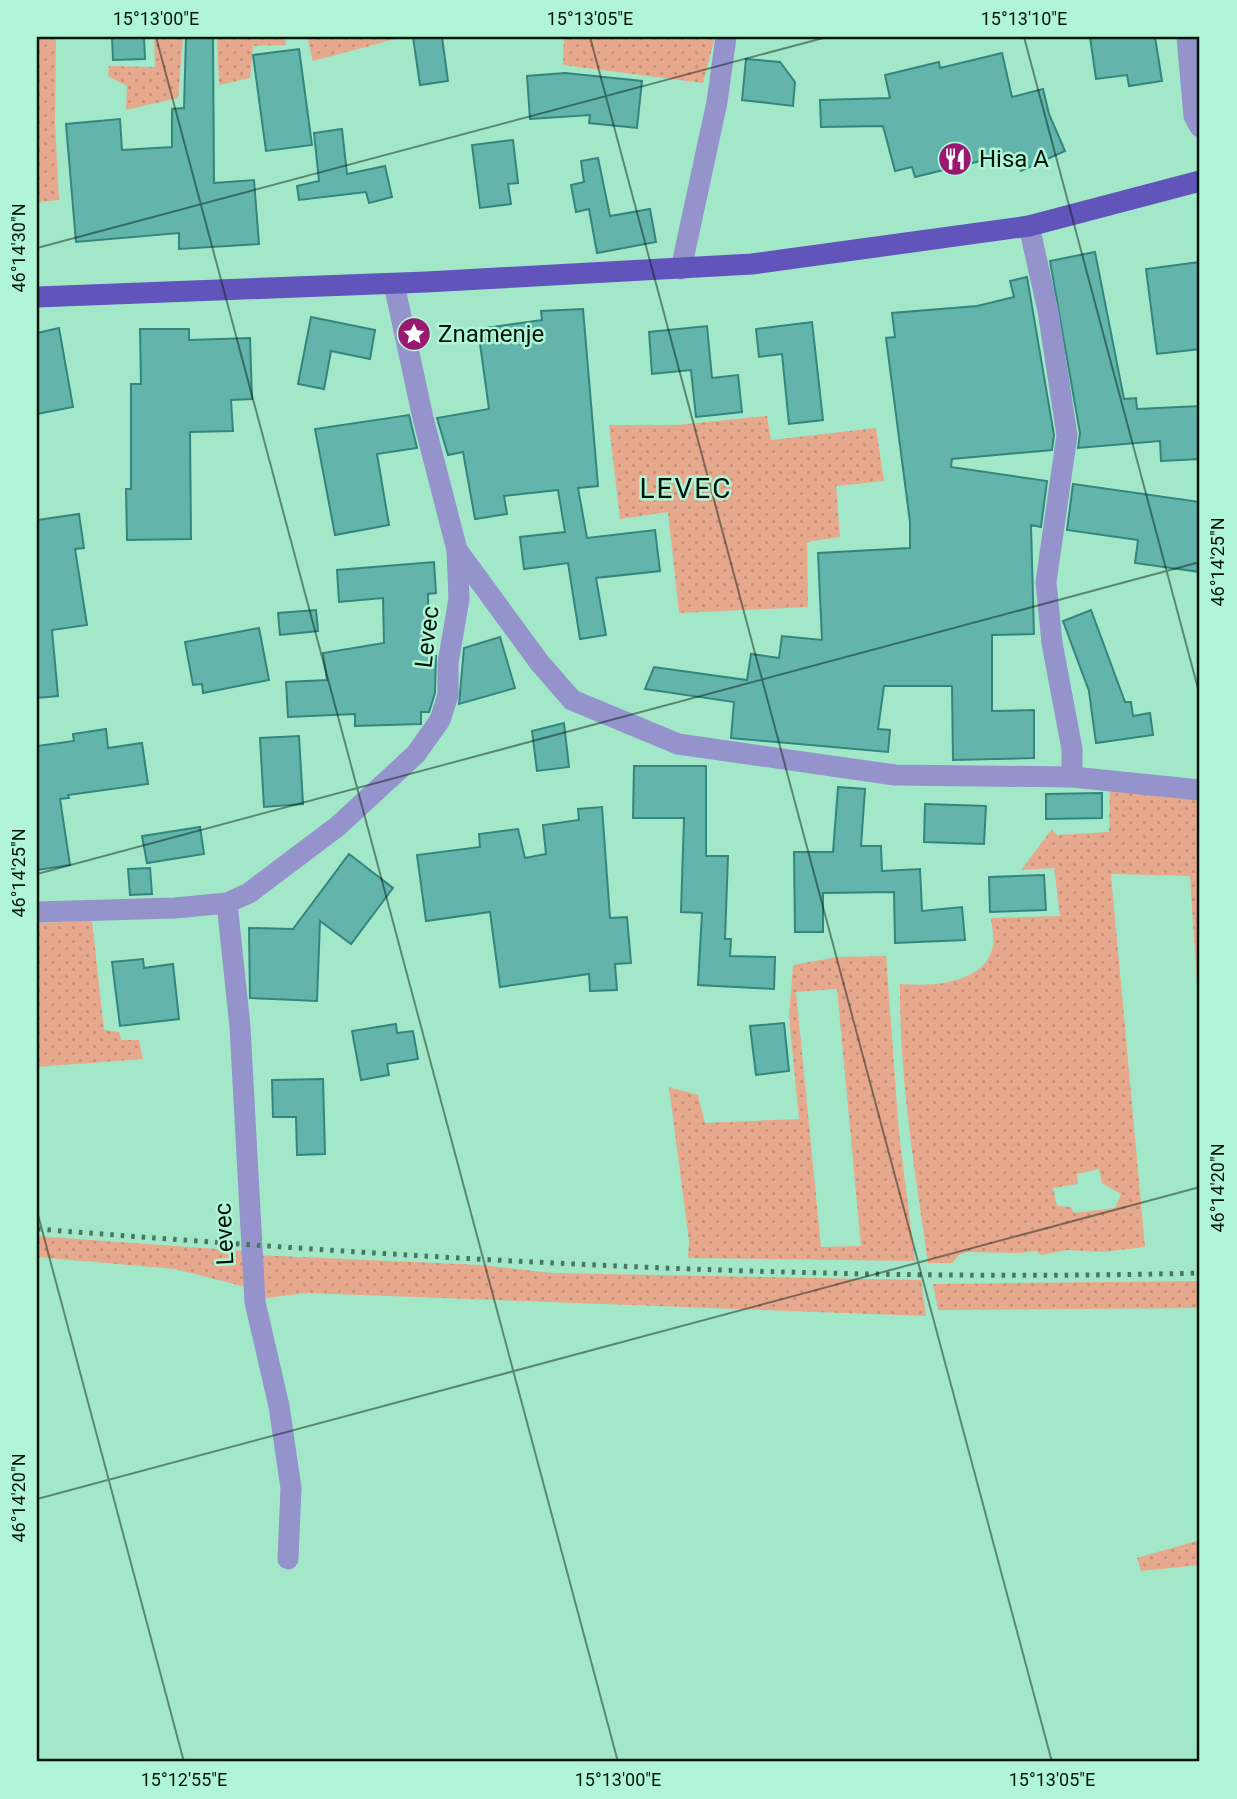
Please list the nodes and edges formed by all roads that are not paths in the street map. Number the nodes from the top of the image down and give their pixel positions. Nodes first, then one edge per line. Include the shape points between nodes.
1 (726, 37) edge
2 (1187, 37) edge
3 (1200, 127) edge
4 (1200, 181) edge
5 (1029, 226) junction
6 (681, 269) junction
7 (394, 284) junction
8 (37, 297) edge
9 (457, 550) junction
10 (1072, 777) junction
11 (1200, 790) edge
12 (228, 903) junction
13 (37, 912) edge
14 (288, 1559) dead end

1 - 6 street via 717,102
2 - 3 street via 1194,116
4 - 5 main road
5 - 6 main road via 869,250
5 - 10 street via 1067,435 1045,582 1072,749
6 - 7 main road
7 - 8 main road
7 - 9 street, Levec
9 - 10 street via 572,700 678,744 895,775
9 - 12 street, Levec via 458,599 440,720 416,754 338,826 249,893
10 - 11 street
12 - 13 street, Levec
12 - 14 street, Levec via 240,1027 255,1302 279,1406 291,1488

